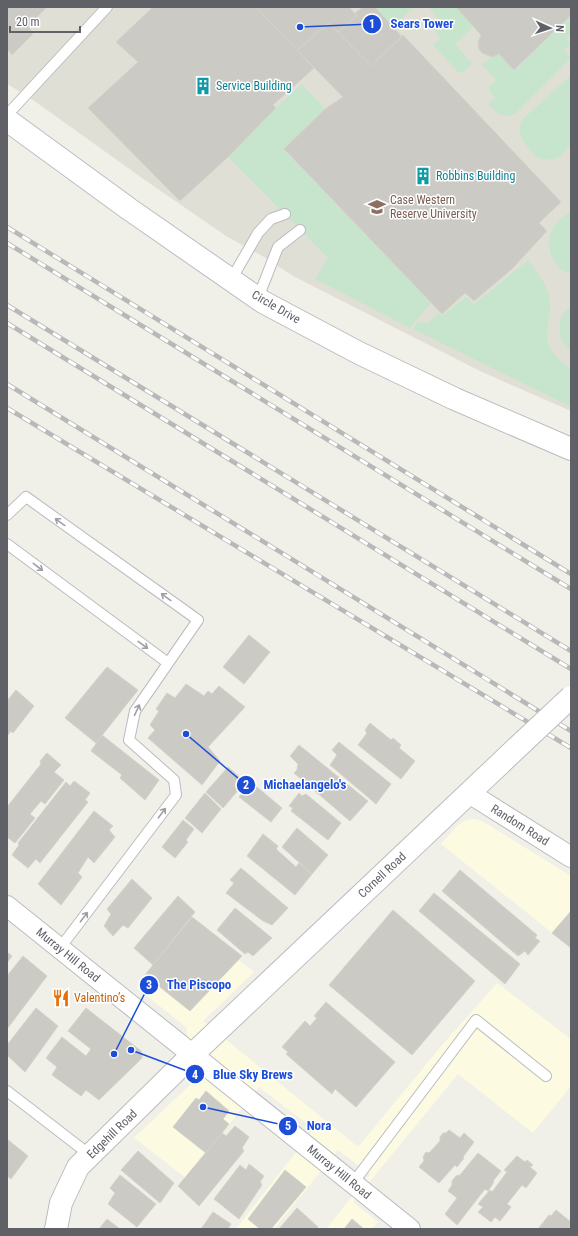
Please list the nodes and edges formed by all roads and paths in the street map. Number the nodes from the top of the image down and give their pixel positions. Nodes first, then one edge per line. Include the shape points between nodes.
1 (107, 7) edge
2 (7, 115) edge
3 (7, 120) edge
4 (285, 214) dead end
5 (300, 230) dead end
6 (231, 280) junction
7 (258, 298) junction
8 (571, 449) edge
9 (9, 508) edge
10 (7, 544) edge
11 (168, 663) junction
12 (571, 697) edge
13 (469, 793) junction
14 (571, 857) edge
15 (7, 906) edge
16 (60, 948) junction
17 (193, 1054) junction
18 (546, 1076) dead end
19 (7, 1091) edge
20 (90, 1155) junction
21 (353, 1183) junction
22 (56, 1229) edge
23 (410, 1229) edge

1 - 2 lane
3 - 6 street, Circle Drive
4 - 6 lane via 271,219 258,232
5 - 7 lane via 278,246
6 - 7 street, Circle Drive
7 - 8 street, Circle Drive via 359,353 455,399
11 -> 9 lane via 198,620 26,497
10 -> 11 lane
16 -> 11 lane via 176,795 174,780 129,740 135,711
12 - 13 street, Cornell Road, bridge
13 - 14 street, Random Road
13 - 17 street, Cornell Road
15 - 16 street, Murray Hill Road
16 - 17 street, Murray Hill Road
17 - 20 street, Edgehill Road
17 - 21 street, Murray Hill Road
18 - 21 lane via 476,1020
19 - 20 lane
20 - 22 street, Edgehill Road via 78,1167 61,1202
21 - 23 street, Murray Hill Road

